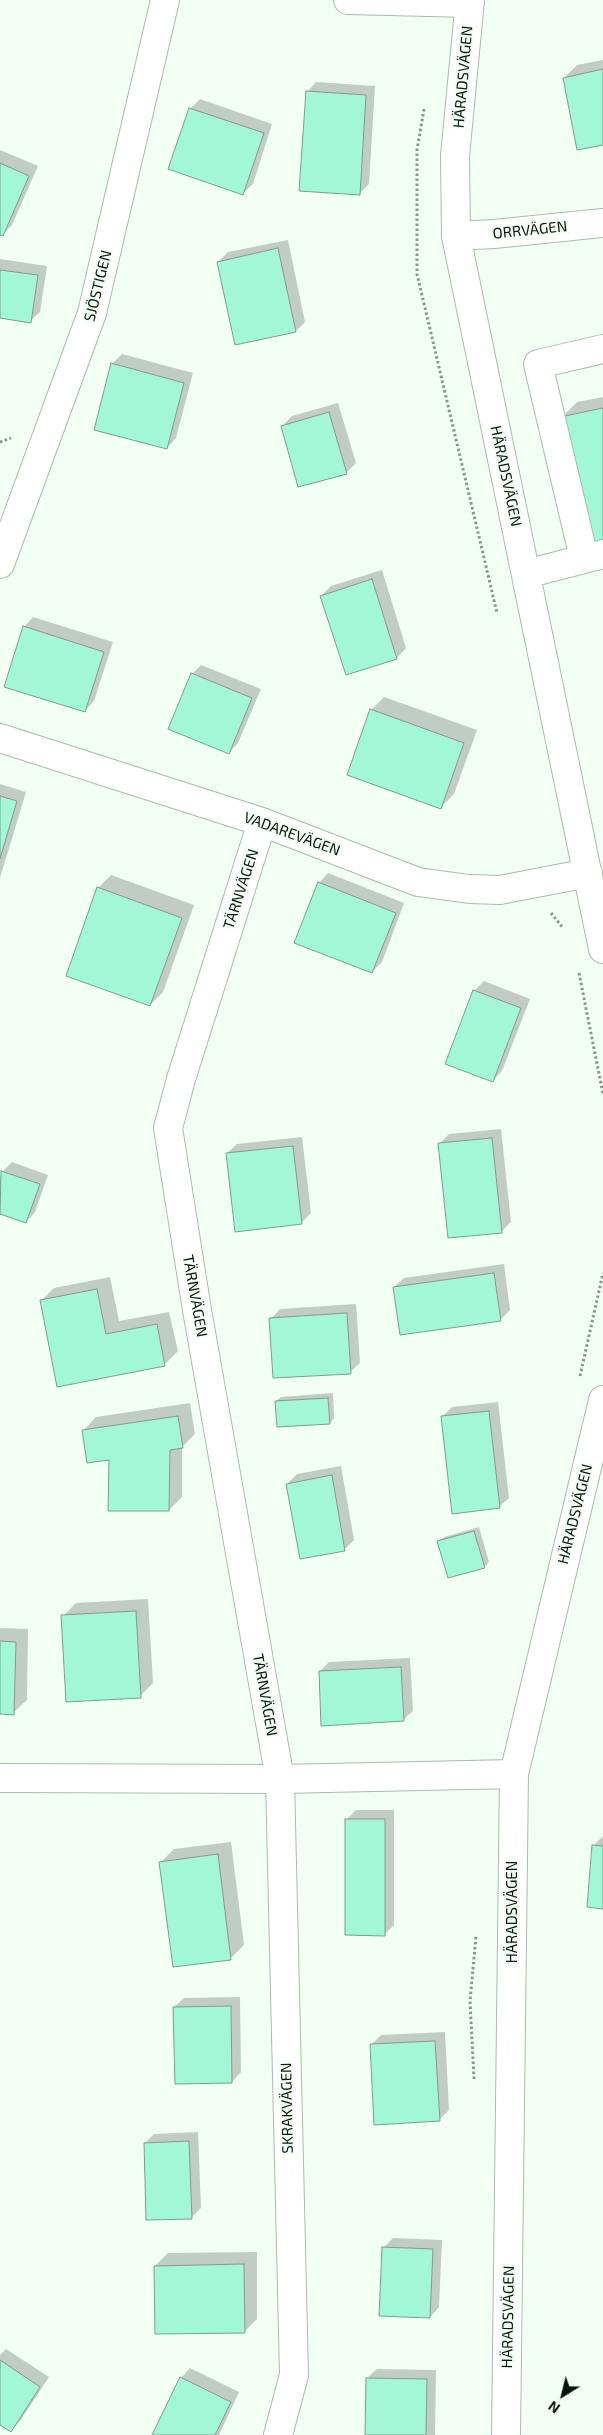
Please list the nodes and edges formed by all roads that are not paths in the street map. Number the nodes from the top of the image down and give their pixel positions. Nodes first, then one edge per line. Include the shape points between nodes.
1 (165, 0) edge
2 (348, 0) edge
3 (470, 2) edge
4 (603, 223) edge
5 (456, 236) junction
6 (603, 349) edge
7 (594, 556) edge
8 (0, 564) edge
9 (526, 574) junction
10 (0, 738) edge
11 (262, 822) junction
12 (588, 873) junction
13 (603, 949) edge
14 (603, 1400) edge
15 (514, 1774) junction
16 (0, 1778) edge
17 (280, 1779) junction
18 (278, 2435) edge
19 (506, 2435) edge

1 - 8 street, SJÖSTIGEN via 92,313
2 - 3 street
3 - 5 street, HÄRADSVÄGEN via 455,156
4 - 5 street, ORRVÄGEN
5 - 9 street, HÄRADSVÄGEN
6 - 7 street via 538,364
7 - 9 street
9 - 12 street, HÄRADSVÄGEN
10 - 11 street, VADAREVÄGEN
11 - 12 street, VADAREVÄGEN via 418,882 500,890
11 - 17 street, TÄRNVÄGEN via 180,1080 168,1128
12 - 13 street, HÄRADSVÄGEN
14 - 15 street, HÄRADSVÄGEN
15 - 17 street
15 - 19 street, HÄRADSVÄGEN
16 - 17 street
17 - 18 street, SKRAKVÄGEN via 294,2375

